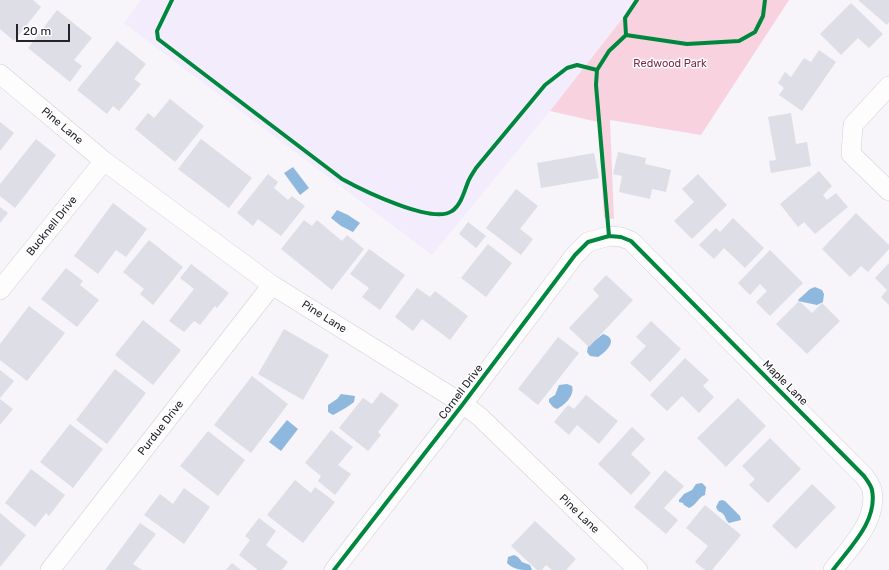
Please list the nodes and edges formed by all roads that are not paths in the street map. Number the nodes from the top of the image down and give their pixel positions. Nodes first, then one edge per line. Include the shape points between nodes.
1 (0, 74) edge
2 (889, 86) edge
3 (104, 161) junction
4 (889, 191) edge
5 (609, 236) joint
6 (272, 285) junction
7 (0, 290) edge
8 (463, 404) junction
9 (630, 568) edge
10 (50, 570) edge
11 (334, 570) edge
12 (833, 570) edge

1 - 3 street, Pine Lane
2 - 4 street via 852,125 851,154
3 - 6 street, Pine Lane
3 - 7 street, Bucknell Drive
5 - 8 street, Cornell Drive via 588,242 575,255
5 - 12 street, Maple Lane via 631,241 864,476 872,488 873,507 865,527
6 - 8 street, Pine Lane
6 - 10 street, Purdue Drive
8 - 9 street, Pine Lane via 480,417
8 - 11 street, Cornell Drive

